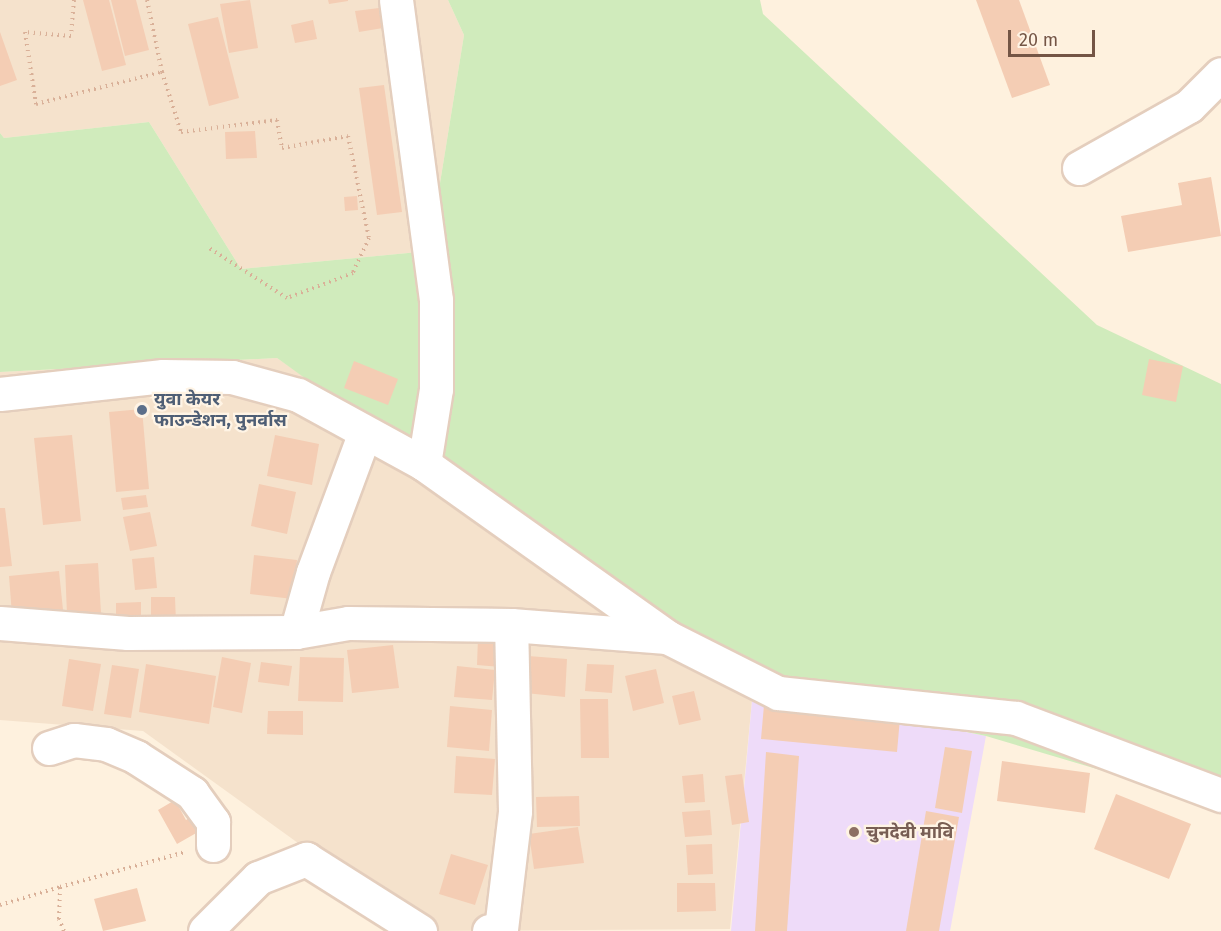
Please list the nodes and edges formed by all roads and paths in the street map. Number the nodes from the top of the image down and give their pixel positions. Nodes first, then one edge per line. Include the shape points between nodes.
1 (74, 0) edge
2 (147, 0) edge
3 (396, 0) edge
4 (162, 72) junction
5 (1221, 75) edge
6 (1079, 168) dead end
7 (209, 248) dead end
8 (0, 394) edge
9 (365, 432) junction
10 (424, 464) junction
11 (0, 623) edge
12 (510, 625) junction
13 (296, 632) junction
14 (667, 637) junction
15 (49, 748) dead end
16 (1221, 795) edge
17 (213, 845) joint
18 (60, 887) junction
19 (0, 905) edge
20 (64, 931) edge
21 (205, 931) edge
22 (420, 931) edge
23 (489, 931) edge

1 - 4 path via 71,36 25,32 36,104
2 - 4 path
3 - 10 street via 436,300 436,389
4 - 7 path via 181,132 277,120 282,148 348,136 369,238 353,273 287,298
5 - 6 street via 1189,106
8 - 9 street via 163,376 232,377 298,395
9 - 10 street
9 - 13 street via 313,572
10 - 14 street
11 - 13 street via 128,633
12 - 13 street via 348,623
12 - 14 street
12 - 23 street via 515,811 501,929
14 - 16 street via 778,693 1016,718
15 - 17 street via 74,740 106,744 136,757 192,793 213,822
17 - 18 path
18 - 19 path
18 - 20 path via 59,919
21 - 22 street via 258,878 306,859

